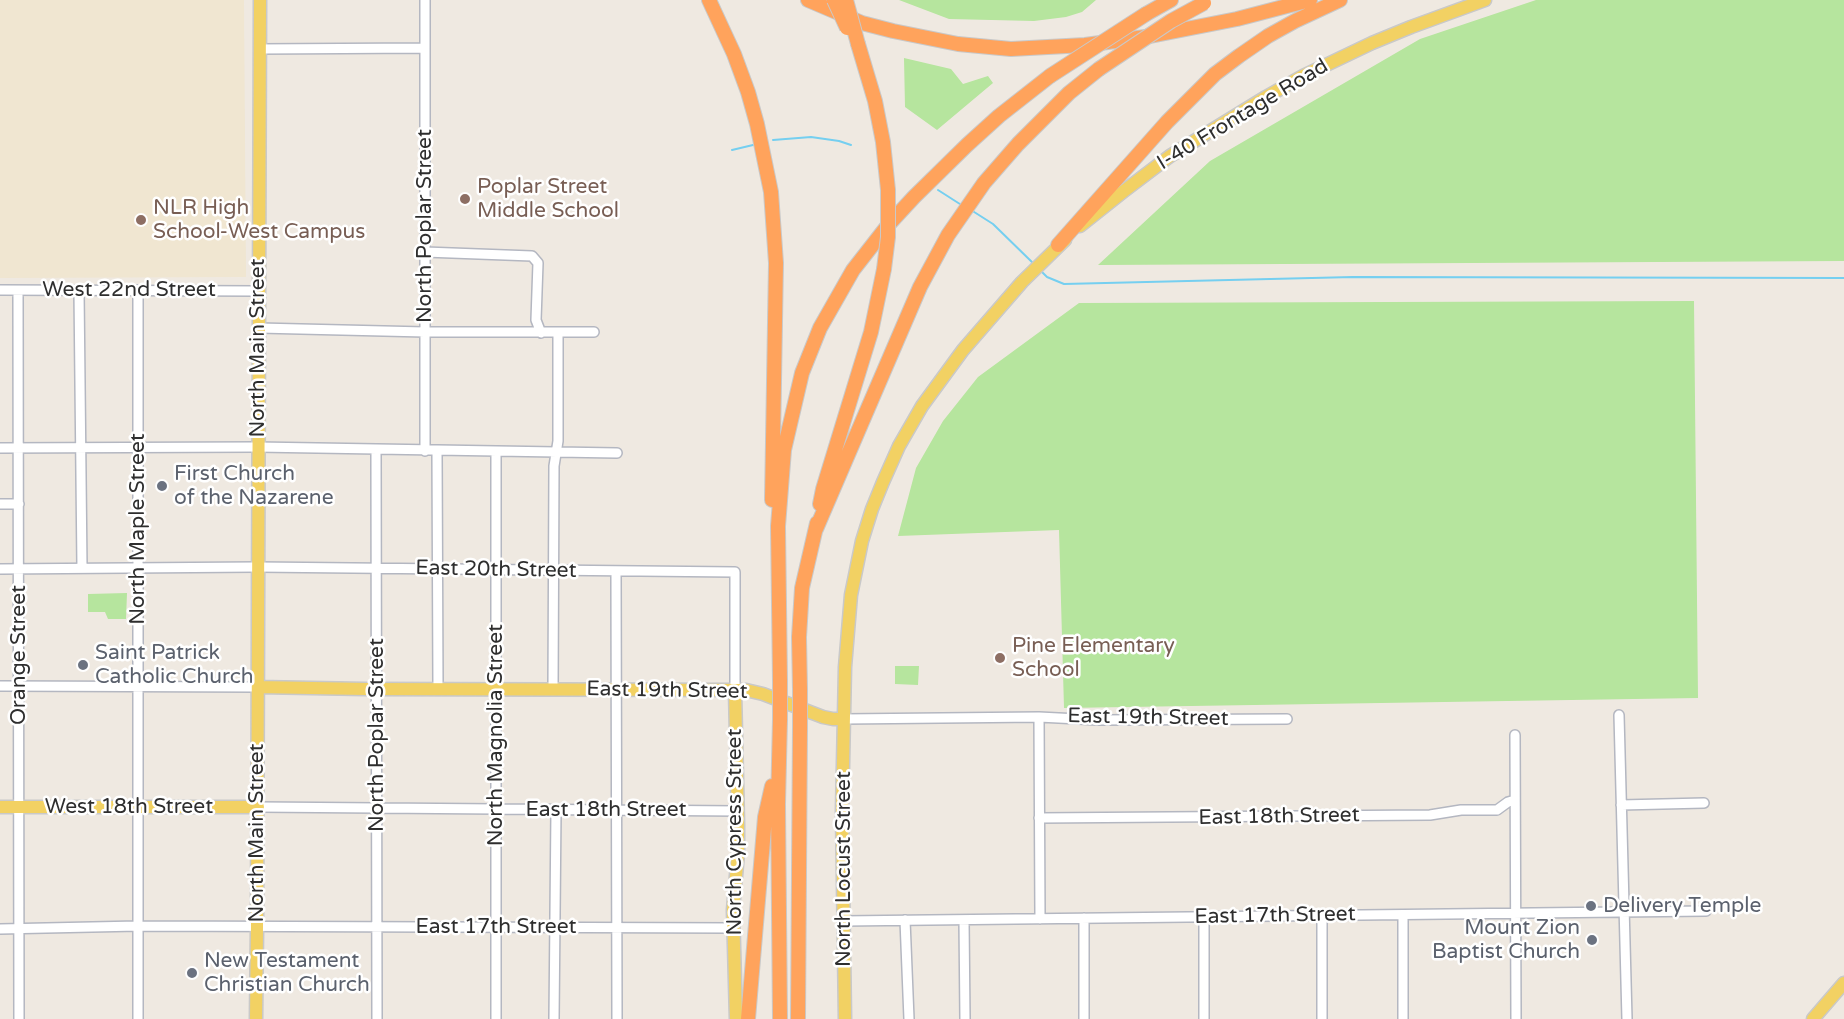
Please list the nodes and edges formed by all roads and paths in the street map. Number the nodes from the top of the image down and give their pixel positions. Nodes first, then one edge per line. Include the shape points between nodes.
1 (260, 0) edge
2 (425, 0) edge
3 (709, 0) edge
4 (808, 0) edge
5 (834, 0) edge
6 (846, 0) edge
7 (1171, 0) edge
8 (1310, 0) edge
9 (1340, 0) edge
10 (1485, 0) edge
11 (1207, 1) edge
12 (858, 47) junction
13 (425, 48) junction
14 (260, 49) junction
15 (1058, 245) junction
16 (425, 252) junction
17 (1029, 275) joint
18 (0, 290) edge
19 (18, 291) junction
20 (79, 291) junction
21 (138, 291) junction
22 (258, 291) junction
23 (258, 328) junction
24 (425, 332) junction
25 (594, 332) dead end
26 (541, 333) junction
27 (558, 333) junction
28 (257, 447) junction
29 (0, 448) edge
30 (20, 448) junction
31 (80, 448) junction
32 (138, 448) junction
33 (376, 450) junction
34 (425, 451) junction
35 (437, 451) junction
36 (496, 452) junction
37 (556, 452) junction
38 (618, 453) dead end
39 (0, 504) edge
40 (18, 504) junction
41 (778, 526) junction
42 (816, 529) junction
43 (257, 567) junction
44 (19, 568) junction
45 (82, 568) junction
46 (138, 568) junction
47 (0, 569) edge
48 (376, 569) junction
49 (437, 569) junction
50 (496, 570) junction
51 (553, 570) junction
52 (616, 571) junction
53 (735, 572) joint
54 (0, 686) edge
55 (19, 686) junction
56 (138, 687) junction
57 (258, 687) junction
58 (377, 689) junction
59 (438, 689) junction
60 (496, 689) junction
61 (553, 690) junction
62 (616, 690) junction
63 (735, 690) junction
64 (1618, 715) dead end
65 (1039, 717) junction
66 (844, 719) junction
67 (1287, 719) dead end
68 (1515, 735) dead end
69 (780, 749) junction
70 (1515, 800) junction
71 (1704, 803) dead end
72 (1621, 804) junction
73 (0, 807) edge
74 (19, 807) junction
75 (138, 807) junction
76 (258, 807) junction
77 (377, 808) junction
78 (496, 809) junction
79 (556, 810) junction
80 (617, 810) junction
81 (738, 811) junction
82 (1039, 818) junction
83 (1706, 911) dead end
84 (1624, 912) junction
85 (1516, 914) junction
86 (1402, 915) junction
87 (1322, 916) junction
88 (1204, 917) junction
89 (1084, 918) junction
90 (1040, 919) junction
91 (905, 920) junction
92 (964, 920) junction
93 (843, 921) junction
94 (138, 926) junction
95 (257, 927) junction
96 (377, 927) junction
97 (496, 927) junction
98 (555, 927) junction
99 (19, 928) junction
100 (617, 928) junction
101 (734, 928) junction
102 (0, 929) edge
103 (1844, 983) edge
104 (19, 1019) edge
105 (138, 1019) edge
106 (256, 1019) edge
107 (377, 1019) edge
108 (496, 1019) edge
109 (554, 1019) edge
110 (617, 1019) edge
111 (736, 1019) edge
112 (748, 1019) edge
113 (780, 1019) edge
114 (798, 1019) edge
115 (845, 1019) edge
116 (909, 1019) edge
117 (965, 1019) edge
118 (1084, 1019) edge
119 (1204, 1019) edge
120 (1322, 1019) edge
121 (1403, 1019) edge
122 (1516, 1019) edge
123 (1627, 1019) edge
124 (1813, 1019) edge

1 - 14 main road, North Main Street
2 - 13 street, North Poplar Street
3 - 41 highway via 748,92 771,192 776,263 772,501
4 - 8 highway via 862,23 914,36 1011,49 1145,37
5 - 12 highway, bridge
6 - 12 highway, bridge
7 - 41 highway, bridge via 1050,76 999,116 933,177 866,252 842,287 802,373 784,450
9 - 15 highway via 1268,36 1215,74
10 - 15 main road, I-40 Frontage Road via 1372,43 1266,96 1170,156
11 - 42 highway, bridge via 1170,21 1069,93 984,183 948,235 921,287
12 - 42 highway, bridge via 883,142 888,237 871,332 823,489
13 - 14 street
13 - 16 street, North Poplar Street
14 - 22 main road, North Main Street
15 - 17 main road, I-40 Frontage Road
16 - 24 street, North Poplar Street
16 - 26 street via 532,256 538,263 536,320
17 - 66 main road, North Locust Street via 941,378 913,421 883,482 862,542 850,595
18 - 19 street, West 22nd Street
19 - 20 street, West 22nd Street
19 - 30 street, Orange Street
20 - 21 street, West 22nd Street
20 - 31 street
21 - 22 street, West 22nd Street
21 - 32 street, North Maple Street
22 - 23 main road, North Main Street
23 - 24 street
23 - 28 main road, North Main Street
24 - 26 street
24 - 34 street, North Poplar Street
25 - 27 street
26 - 27 street
27 - 37 street
28 - 32 street
28 - 33 street
28 - 43 main road, North Main Street
29 - 30 street
30 - 31 street
30 - 40 street, Orange Street
31 - 32 street
31 - 45 street
32 - 46 street, North Maple Street
33 - 34 street
33 - 48 street, North Poplar Street
34 - 35 street
35 - 36 street
35 - 49 street
36 - 37 street
36 - 50 street, North Magnolia Street
37 - 38 street
37 - 51 street
39 - 40 street
40 - 44 street, Orange Street
41 - 69 highway, bridge
42 - 114 highway, bridge via 802,588 799,637
43 - 46 street, East 20th Street
43 - 48 street, East 20th Street
43 - 57 main road, North Main Street
44 - 45 street, East 20th Street
44 - 47 street, East 20th Street
44 - 55 street, Orange Street
45 - 46 street, East 20th Street
46 - 56 street, North Maple Street
48 - 49 street, East 20th Street
48 - 58 street, North Poplar Street
49 - 50 street, East 20th Street
49 - 59 street
50 - 51 street, East 20th Street
50 - 60 street, North Magnolia Street
51 - 52 street, East 20th Street
51 - 61 street
52 - 53 street, East 20th Street
52 - 62 street
53 - 63 street, North Cypress Street
54 - 55 street
55 - 56 street
55 - 74 street, Orange Street
56 - 57 street
56 - 75 street, North Maple Street
57 - 58 main road, East 19th Street
57 - 76 main road, North Main Street
58 - 59 main road, East 19th Street
58 - 77 street, North Poplar Street
59 - 60 main road, East 19th Street
60 - 61 main road, East 19th Street
60 - 78 street, North Magnolia Street
61 - 62 main road, East 19th Street
62 - 63 main road, East 19th Street
62 - 80 street
63 - 66 main road, East 19th Street via 754,691 823,717
63 - 81 main road, North Cypress Street
64 - 72 street
65 - 66 street, East 19th Street
65 - 67 street, East 19th Street
65 - 82 street
66 - 93 main road, North Locust Street
68 - 70 street
69 - 112 highway via 765,817
69 - 113 highway
70 - 82 street, East 18th Street via 1497,810 1430,815
70 - 85 street
71 - 72 street
72 - 84 street
73 - 74 main road, West 18th Street
74 - 75 main road, West 18th Street
74 - 99 street, Orange Street
75 - 76 main road, West 18th Street
75 - 94 street, North Maple Street
76 - 77 street, East 18th Street
76 - 95 main road, North Main Street
77 - 78 street, East 18th Street
77 - 96 street, North Poplar Street
78 - 79 street, East 18th Street
78 - 97 street, North Magnolia Street
79 - 80 street, East 18th Street
79 - 98 street
80 - 81 street, East 18th Street
80 - 100 street
81 - 101 main road, North Cypress Street
82 - 90 street
83 - 84 street, East 17th Street
84 - 85 street, East 17th Street
84 - 123 street
85 - 86 street, East 17th Street
85 - 122 street
86 - 87 street, East 17th Street
86 - 121 street
87 - 88 street, East 17th Street
87 - 120 street
88 - 89 street, East 17th Street
88 - 119 street
89 - 90 street, East 17th Street
89 - 118 street
90 - 92 street, East 17th Street
91 - 92 street, East 17th Street
91 - 93 street, East 17th Street
91 - 116 street
92 - 117 street
93 - 115 main road, North Locust Street
94 - 95 street, East 17th Street
94 - 99 street, East 17th Street
94 - 105 street, North Maple Street
95 - 96 street, East 17th Street
95 - 106 main road, North Main Street
96 - 97 street, East 17th Street
96 - 107 street, North Poplar Street
97 - 98 street, East 17th Street
97 - 108 street, North Magnolia Street
98 - 100 street, East 17th Street
98 - 109 street
99 - 102 street, East 17th Street
99 - 104 street, Orange Street
100 - 101 street, East 17th Street
100 - 110 street
101 - 111 main road, North Cypress Street
103 - 124 main road

